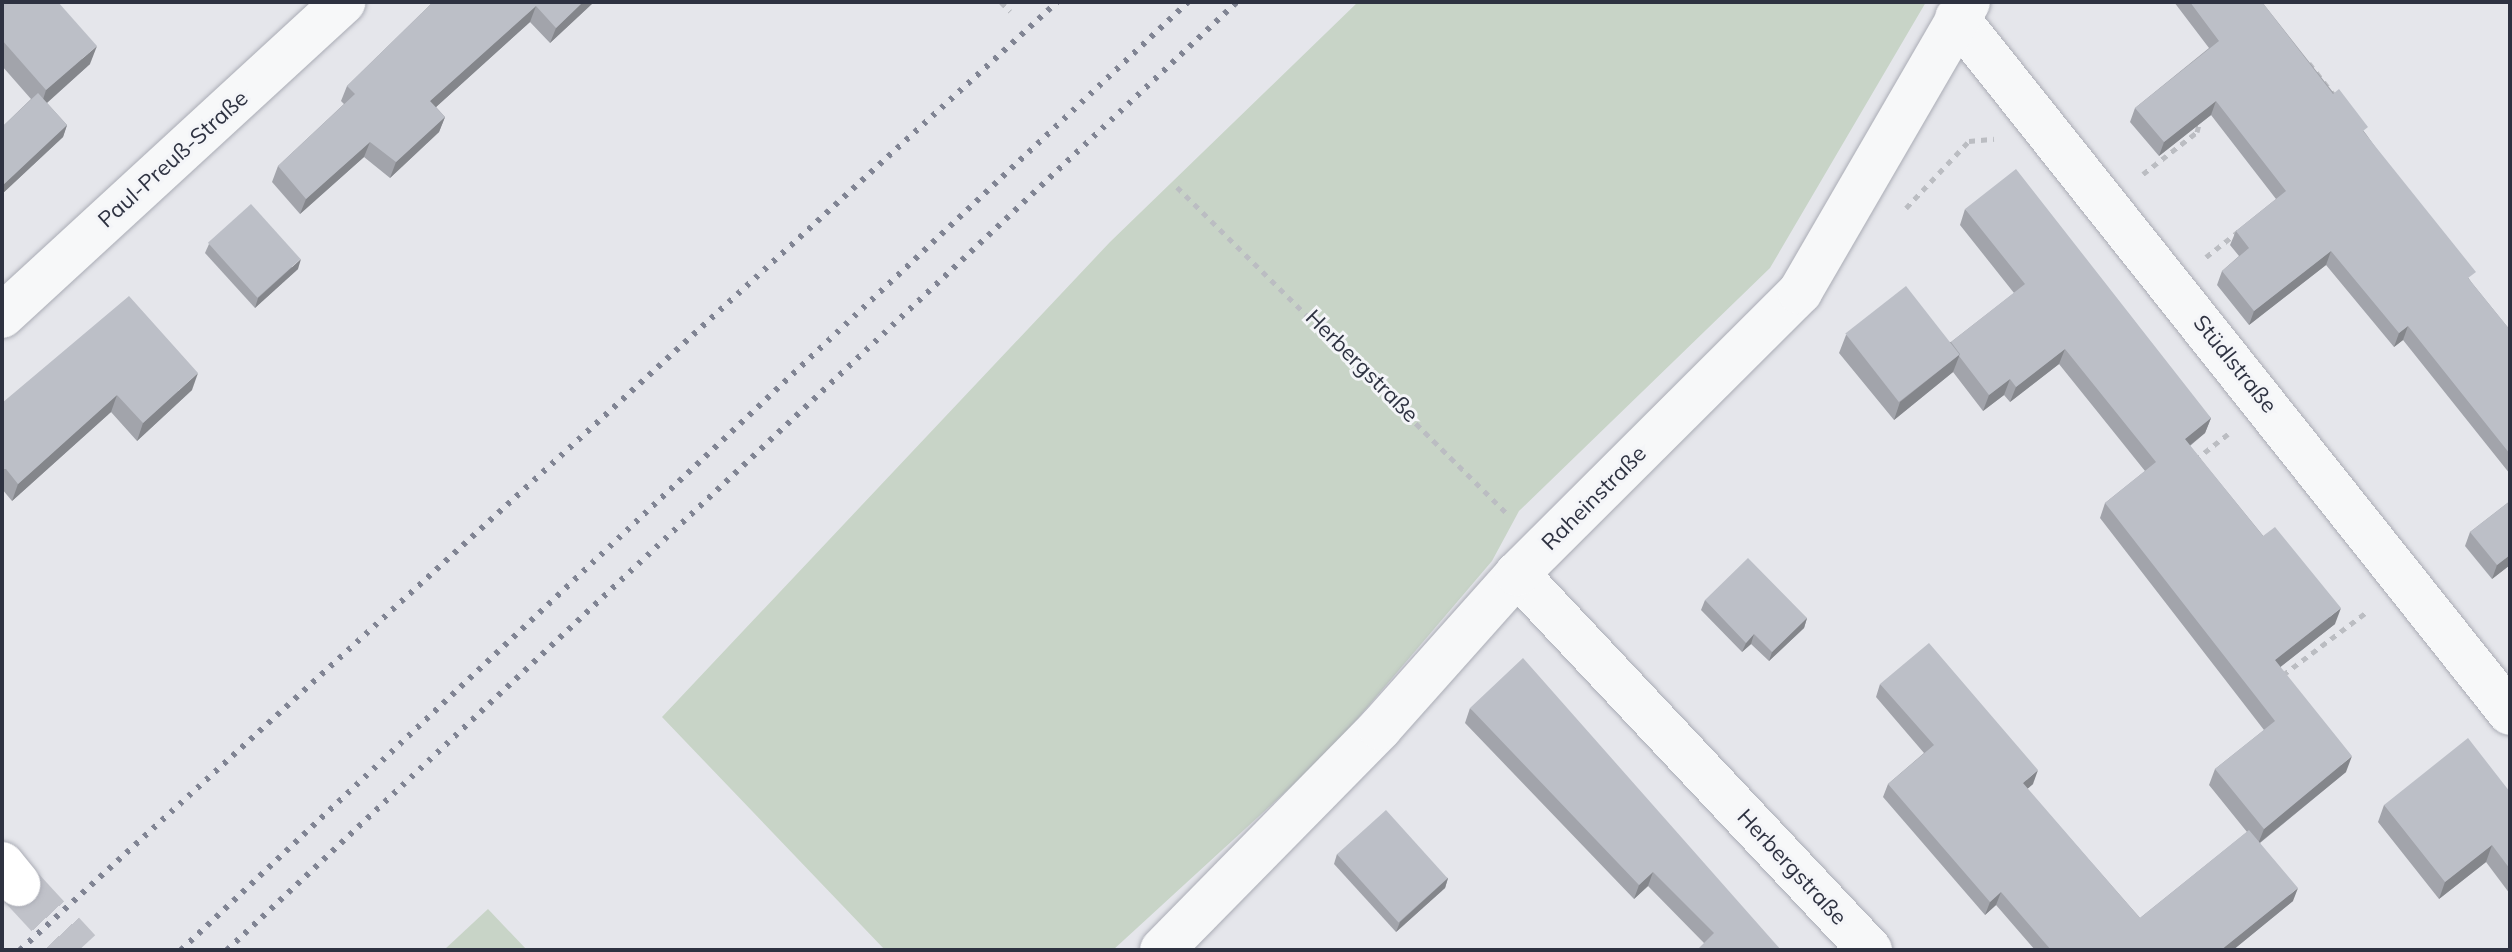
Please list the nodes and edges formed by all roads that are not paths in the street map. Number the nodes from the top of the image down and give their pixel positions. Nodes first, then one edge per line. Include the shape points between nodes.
1 (344, 2) edge
2 (1962, 10) edge
3 (2, 316) edge
4 (1530, 562) junction
5 (2510, 713) edge
6 (1162, 950) edge
7 (1870, 950) edge

1 - 3 street, Paul-Preuß-Straße
2 - 4 street, Raheinstraße via 1800,292
2 - 5 street, Stüdlstraße via 2106,203
4 - 6 street, Raheinstraße via 1380,728
4 - 7 street, Herbergstraße

